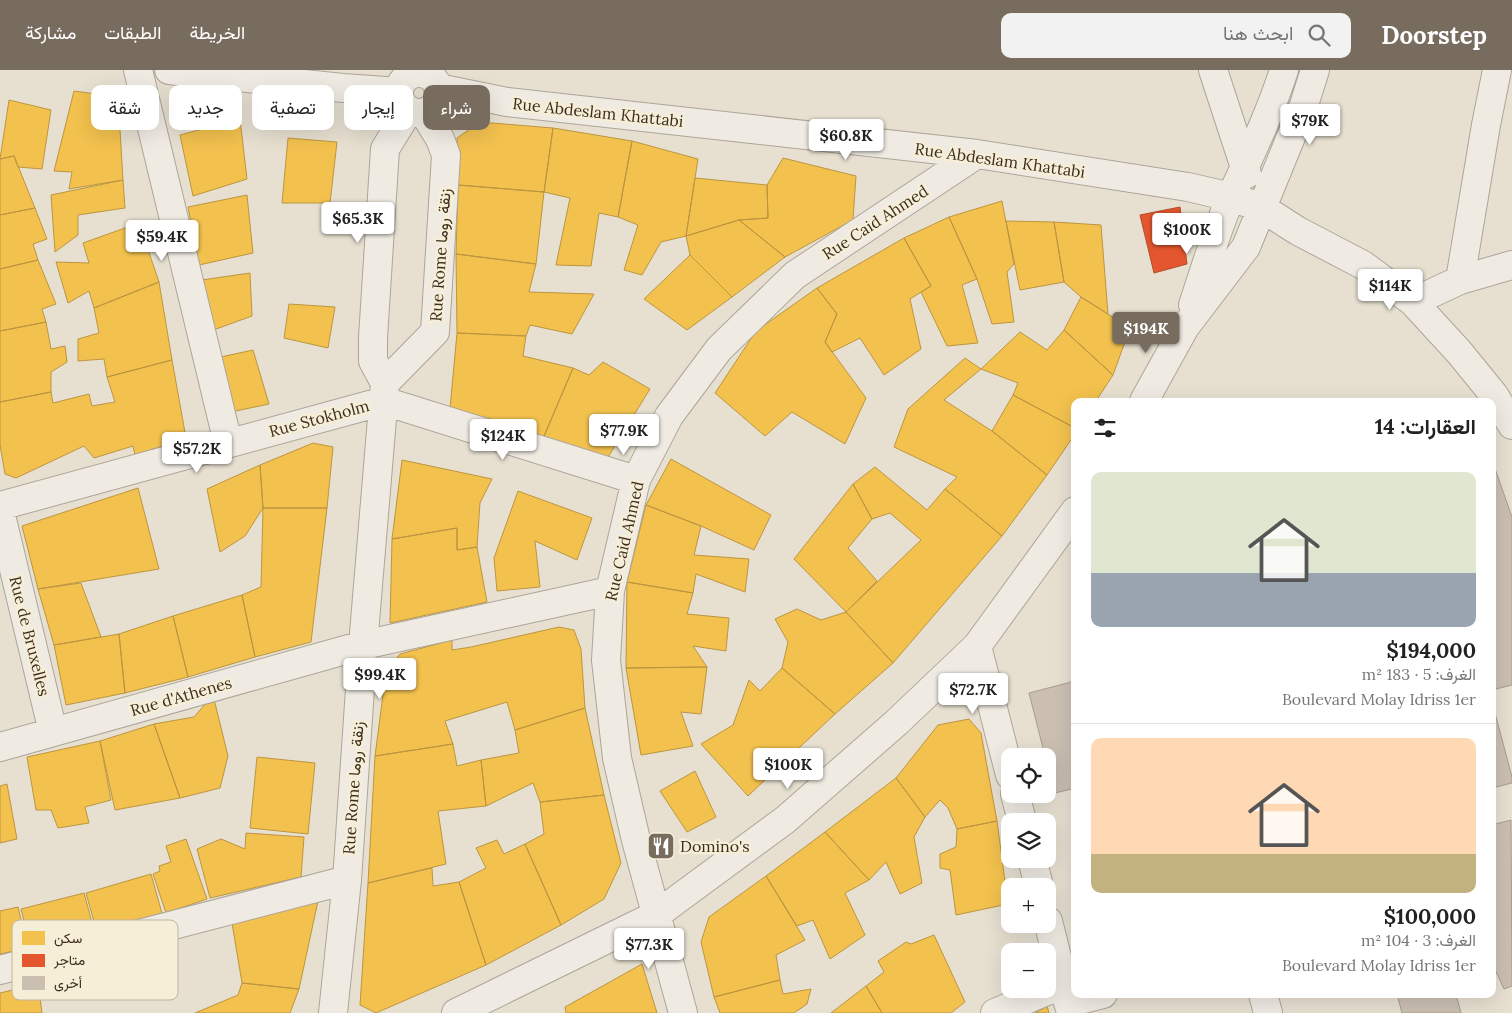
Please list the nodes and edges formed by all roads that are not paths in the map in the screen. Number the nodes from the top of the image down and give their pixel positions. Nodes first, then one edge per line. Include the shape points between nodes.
1 (138, 70) edge
2 (169, 70) edge
3 (1213, 70) edge
4 (1284, 70) edge
5 (1315, 70) edge
6 (1497, 70) edge
7 (420, 87) edge
8 (977, 154) junction
9 (1245, 169) junction
10 (1231, 197) junction
11 (1262, 208) junction
12 (1512, 265) edge
13 (1460, 280) junction
14 (1413, 302) junction
15 (1185, 328) junction
16 (384, 392) junction
17 (1146, 398) edge
18 (1496, 398) edge
19 (1496, 398) edge
20 (1512, 425) edge
21 (228, 443) junction
22 (636, 480) junction
23 (0, 506) edge
24 (0, 511) edge
25 (1071, 517) edge
26 (610, 591) junction
27 (363, 645) junction
28 (977, 646) junction
29 (53, 732) junction
30 (0, 747) edge
31 (1003, 748) edge
32 (347, 880) junction
33 (656, 915) junction
34 (178, 924) edge
35 (1051, 933) edge
36 (1264, 998) edge
37 (1068, 1000) edge
38 (332, 1013) edge
39 (456, 1013) edge
40 (683, 1013) edge
41 (995, 1013) edge
42 (1268, 1013) edge

1 - 21 street
2 - 7 street, Rue Abdeslam Khattabi via 343,88
3 - 9 street
4 - 9 street
5 - 11 street
6 - 13 street
7 - 8 street, Rue Abdeslam Khattabi via 506,102
7 - 16 street via 385,149 372,338 373,361
7 - 16 street, Rue Rome زنقة روما via 446,155 435,332
8 - 10 street, Rue Abdeslam Khattabi via 1188,187
8 - 22 street, Rue Caid Ahmed via 795,275 719,349 669,416
9 - 10 street
9 - 11 street
10 - 11 street, Rue Abdeslam Khattabi
10 - 15 street
11 - 14 street, Rue Abdeslam Khattabi via 1298,231 1364,265
11 - 15 street via 1246,247
12 - 13 street
13 - 14 street
14 - 18 street, Rue Abdeslam Khattabi via 1460,352
15 - 17 street
16 - 21 street, Rue Stokholm
16 - 22 street, Rue Stokholm
16 - 27 street, Rue Rome زنقة روما
19 - 20 street, Rue Abdeslam Khattabi
21 - 23 street, Rue Stokholm
22 - 26 street, Rue Caid Ahmed
24 - 29 street, Rue de Bruxelles
25 - 28 street
26 - 27 street, Rue d'Athenes
26 - 33 street, Rue Caid Ahmed via 606,660 617,758
27 - 29 street, Rue d'Athenes
27 - 32 street, Rue Rome زنقة روما
28 - 31 street
28 - 33 street via 896,723 785,820
29 - 30 street, Rue d'Athenes
32 - 34 street
32 - 38 street, Rue Rome زنقة روما
33 - 39 street
33 - 40 street, Rue Caid Ahmed
35 - 37 street
36 - 42 street
37 - 41 street

